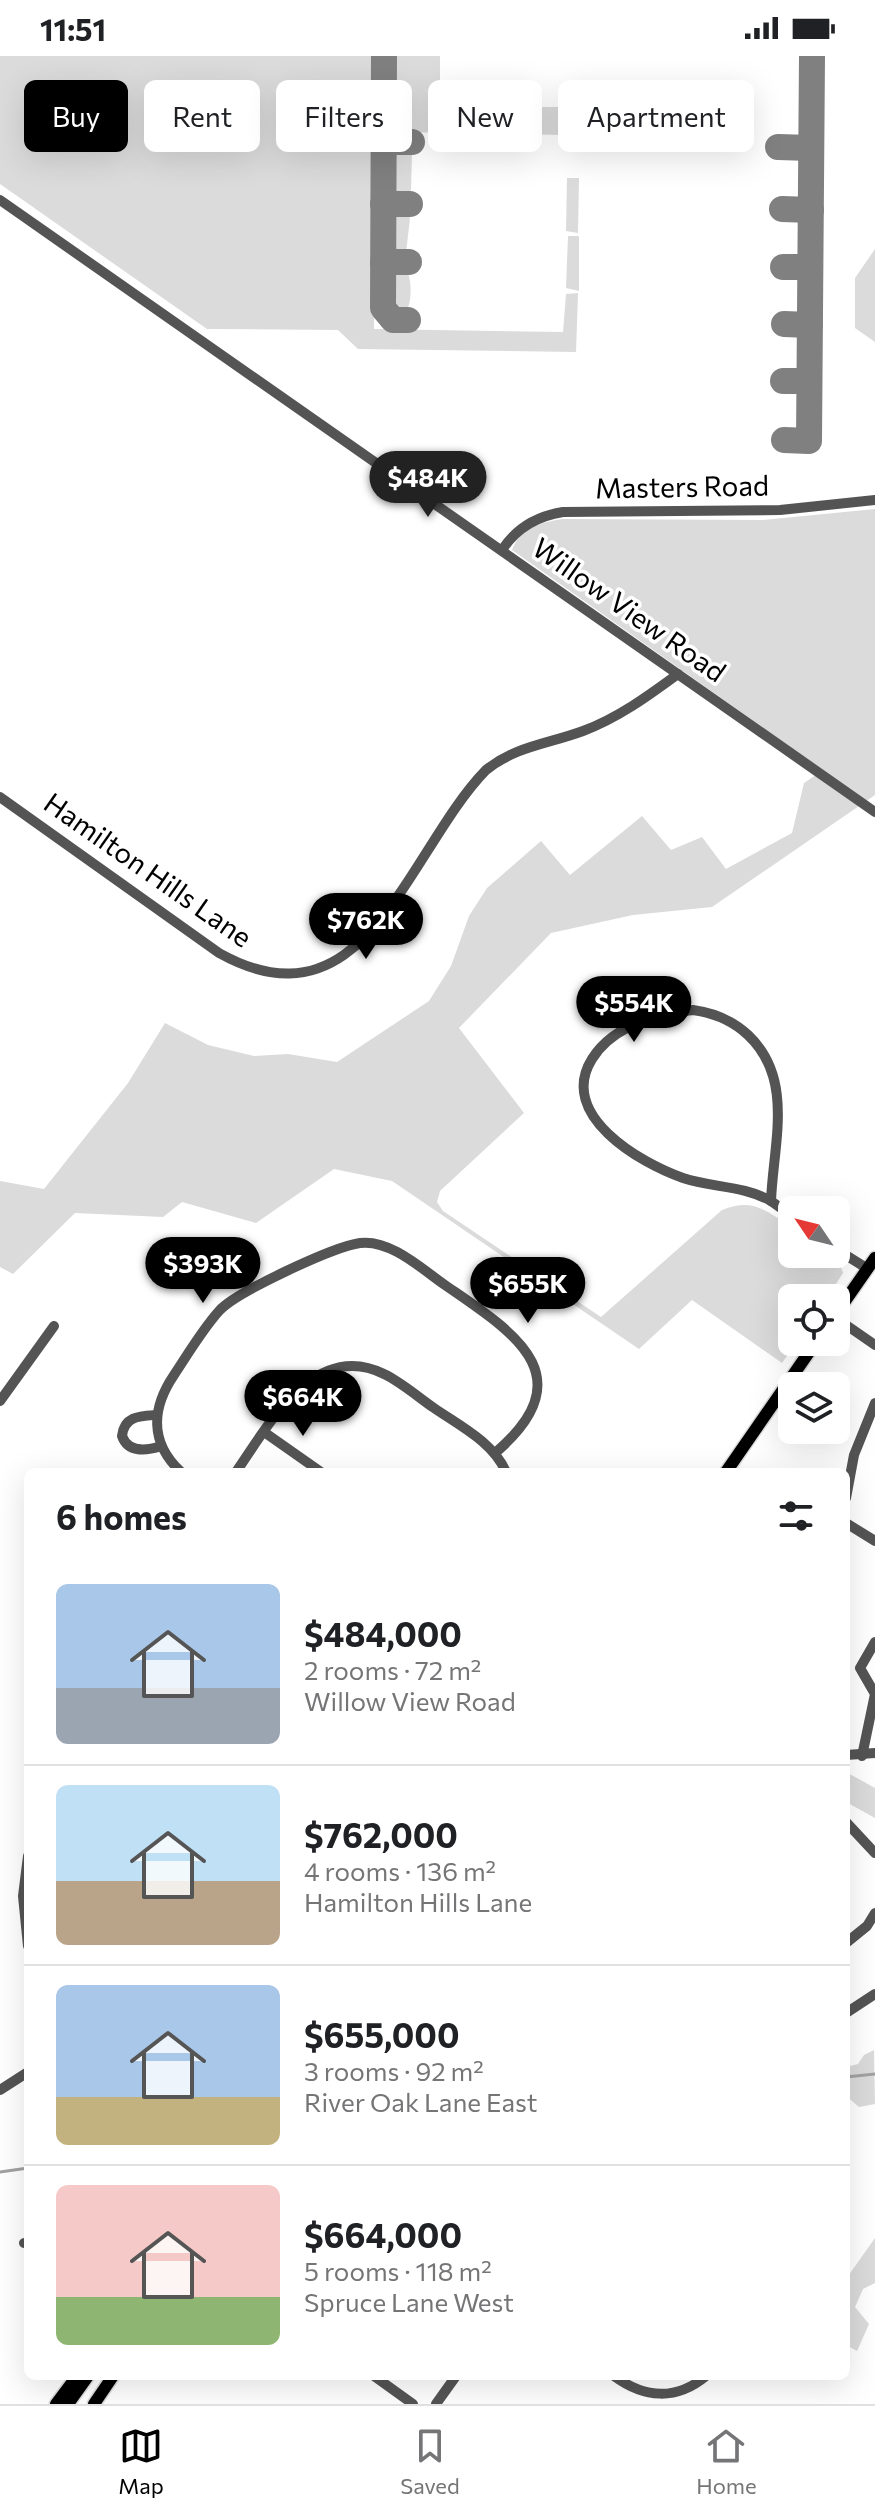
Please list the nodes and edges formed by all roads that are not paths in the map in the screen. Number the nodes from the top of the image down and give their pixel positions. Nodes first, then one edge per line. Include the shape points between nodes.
1 (0, 200) edge
2 (875, 500) edge
3 (502, 550) junction
4 (678, 674) junction
5 (0, 797) edge
6 (875, 812) edge
7 (771, 1201) junction
8 (778, 1206) edge
9 (850, 1255) edge
10 (871, 1263) edge
11 (850, 1295) edge
12 (54, 1326) dead end
13 (850, 1326) edge
14 (875, 1345) edge
15 (806, 1356) edge
16 (0, 1401) edge
17 (875, 1403) edge
18 (156, 1415) junction
19 (264, 1432) junction
20 (161, 1446) junction
21 (495, 1453) junction
22 (178, 1468) edge
23 (239, 1468) edge
24 (315, 1468) edge
25 (504, 1468) edge
26 (729, 1468) edge
27 (850, 1476) edge
28 (850, 1525) edge
29 (875, 1541) edge
30 (875, 1642) edge
31 (875, 1694) edge
32 (875, 1753) edge
33 (850, 1755) edge
34 (862, 1756) junction
35 (850, 1825) edge
36 (875, 1853) edge
37 (875, 1913) edge
38 (850, 1940) edge
39 (875, 1994) edge
40 (850, 2010) edge
41 (24, 2075) edge
42 (0, 2090) edge
43 (74, 2380) edge
44 (85, 2380) edge
45 (111, 2380) edge
46 (380, 2380) edge
47 (453, 2380) edge
48 (621, 2380) edge
49 (699, 2380) edge
50 (99, 2402) edge
51 (56, 2404) edge
52 (68, 2404) edge
53 (413, 2404) edge
54 (436, 2404) edge

1 - 3 street, Willow View Road
2 - 3 street, Masters Road via 780,510 563,512 523,527
3 - 4 street, Willow View Road
4 - 5 street, Hamilton Hills Lane via 615,717 513,750 486,770 364,940 335,963 312,972 259,971 230,959
4 - 6 street, Willow View Road
7 - 7 street via 744,1188 663,1171 623,1146 599,1123 586,1099 585,1075 600,1048 636,1023 679,1012 716,1014 745,1032 762,1051 777,1091
7 - 8 street
9 - 10 street
10 - 11 main road
12 - 16 street
13 - 14 street
15 - 26 main road
17 - 27 street
18 - 20 street
18 - 20 street via 133,1418 124,1425 122,1436 137,1449
18 - 21 street via 168,1385 229,1302 359,1243 385,1247 510,1331 531,1356 536,1391 532,1406
19 - 21 street via 307,1382 351,1366 384,1374
19 - 23 street
19 - 24 street
20 - 22 street
21 - 25 street
28 - 29 street
30 - 31 street via 860,1668
31 - 34 street
32 - 34 street
33 - 34 street
35 - 36 street
37 - 38 street
39 - 40 street
41 - 42 street
43 - 51 main road
44 - 52 main road
45 - 50 main road
46 - 53 street
47 - 54 street
48 - 49 street via 643,2392 673,2394

